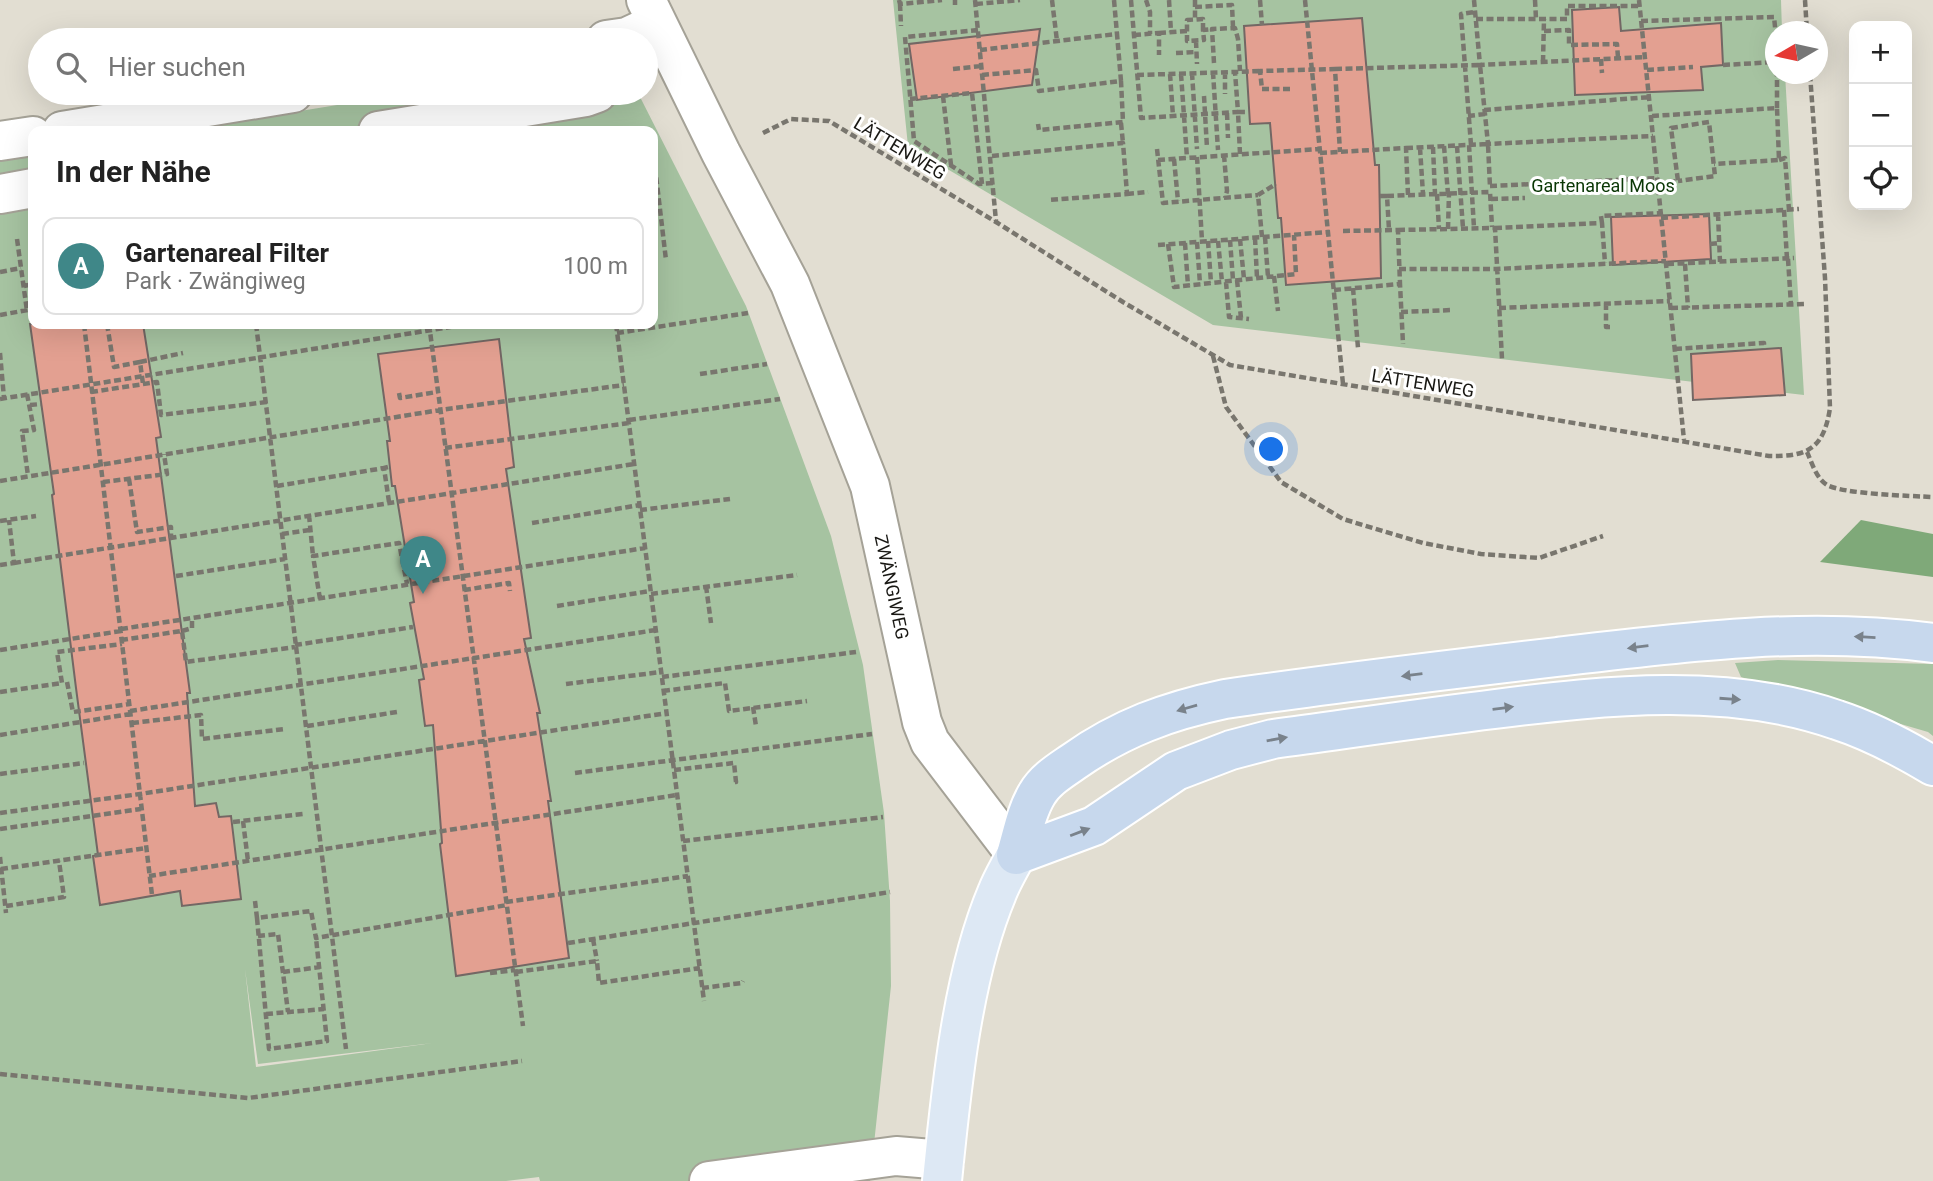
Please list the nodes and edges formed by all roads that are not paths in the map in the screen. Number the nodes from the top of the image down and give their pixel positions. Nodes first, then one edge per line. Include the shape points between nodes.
1 (651, 11) edge
2 (635, 28) edge
3 (660, 65) edge
4 (220, 105) edge
5 (537, 105) edge
6 (92, 126) edge
7 (409, 126) edge
8 (28, 137) edge
9 (0, 141) edge
10 (28, 189) edge
11 (0, 194) edge
12 (1933, 643) edge
13 (1933, 766) edge
14 (1016, 855) junction
15 (943, 1170) edge
16 (709, 1181) edge

1 - 2 street
3 - 14 street, ZWÄNGIWEG via 721,153 790,284 870,486 930,742
4 - 6 street
5 - 7 street
8 - 9 street
10 - 11 street
12 -> 14 highway via 1832,635 1731,638 1425,673 1193,706 1116,734 1054,776 1037,793
14 -> 13 highway via 1094,827 1177,771 1231,750 1273,739 1572,699 1749,700 1836,719
14 - 15 main road via 979,944 957,1059
15 - 16 street via 896,1156

